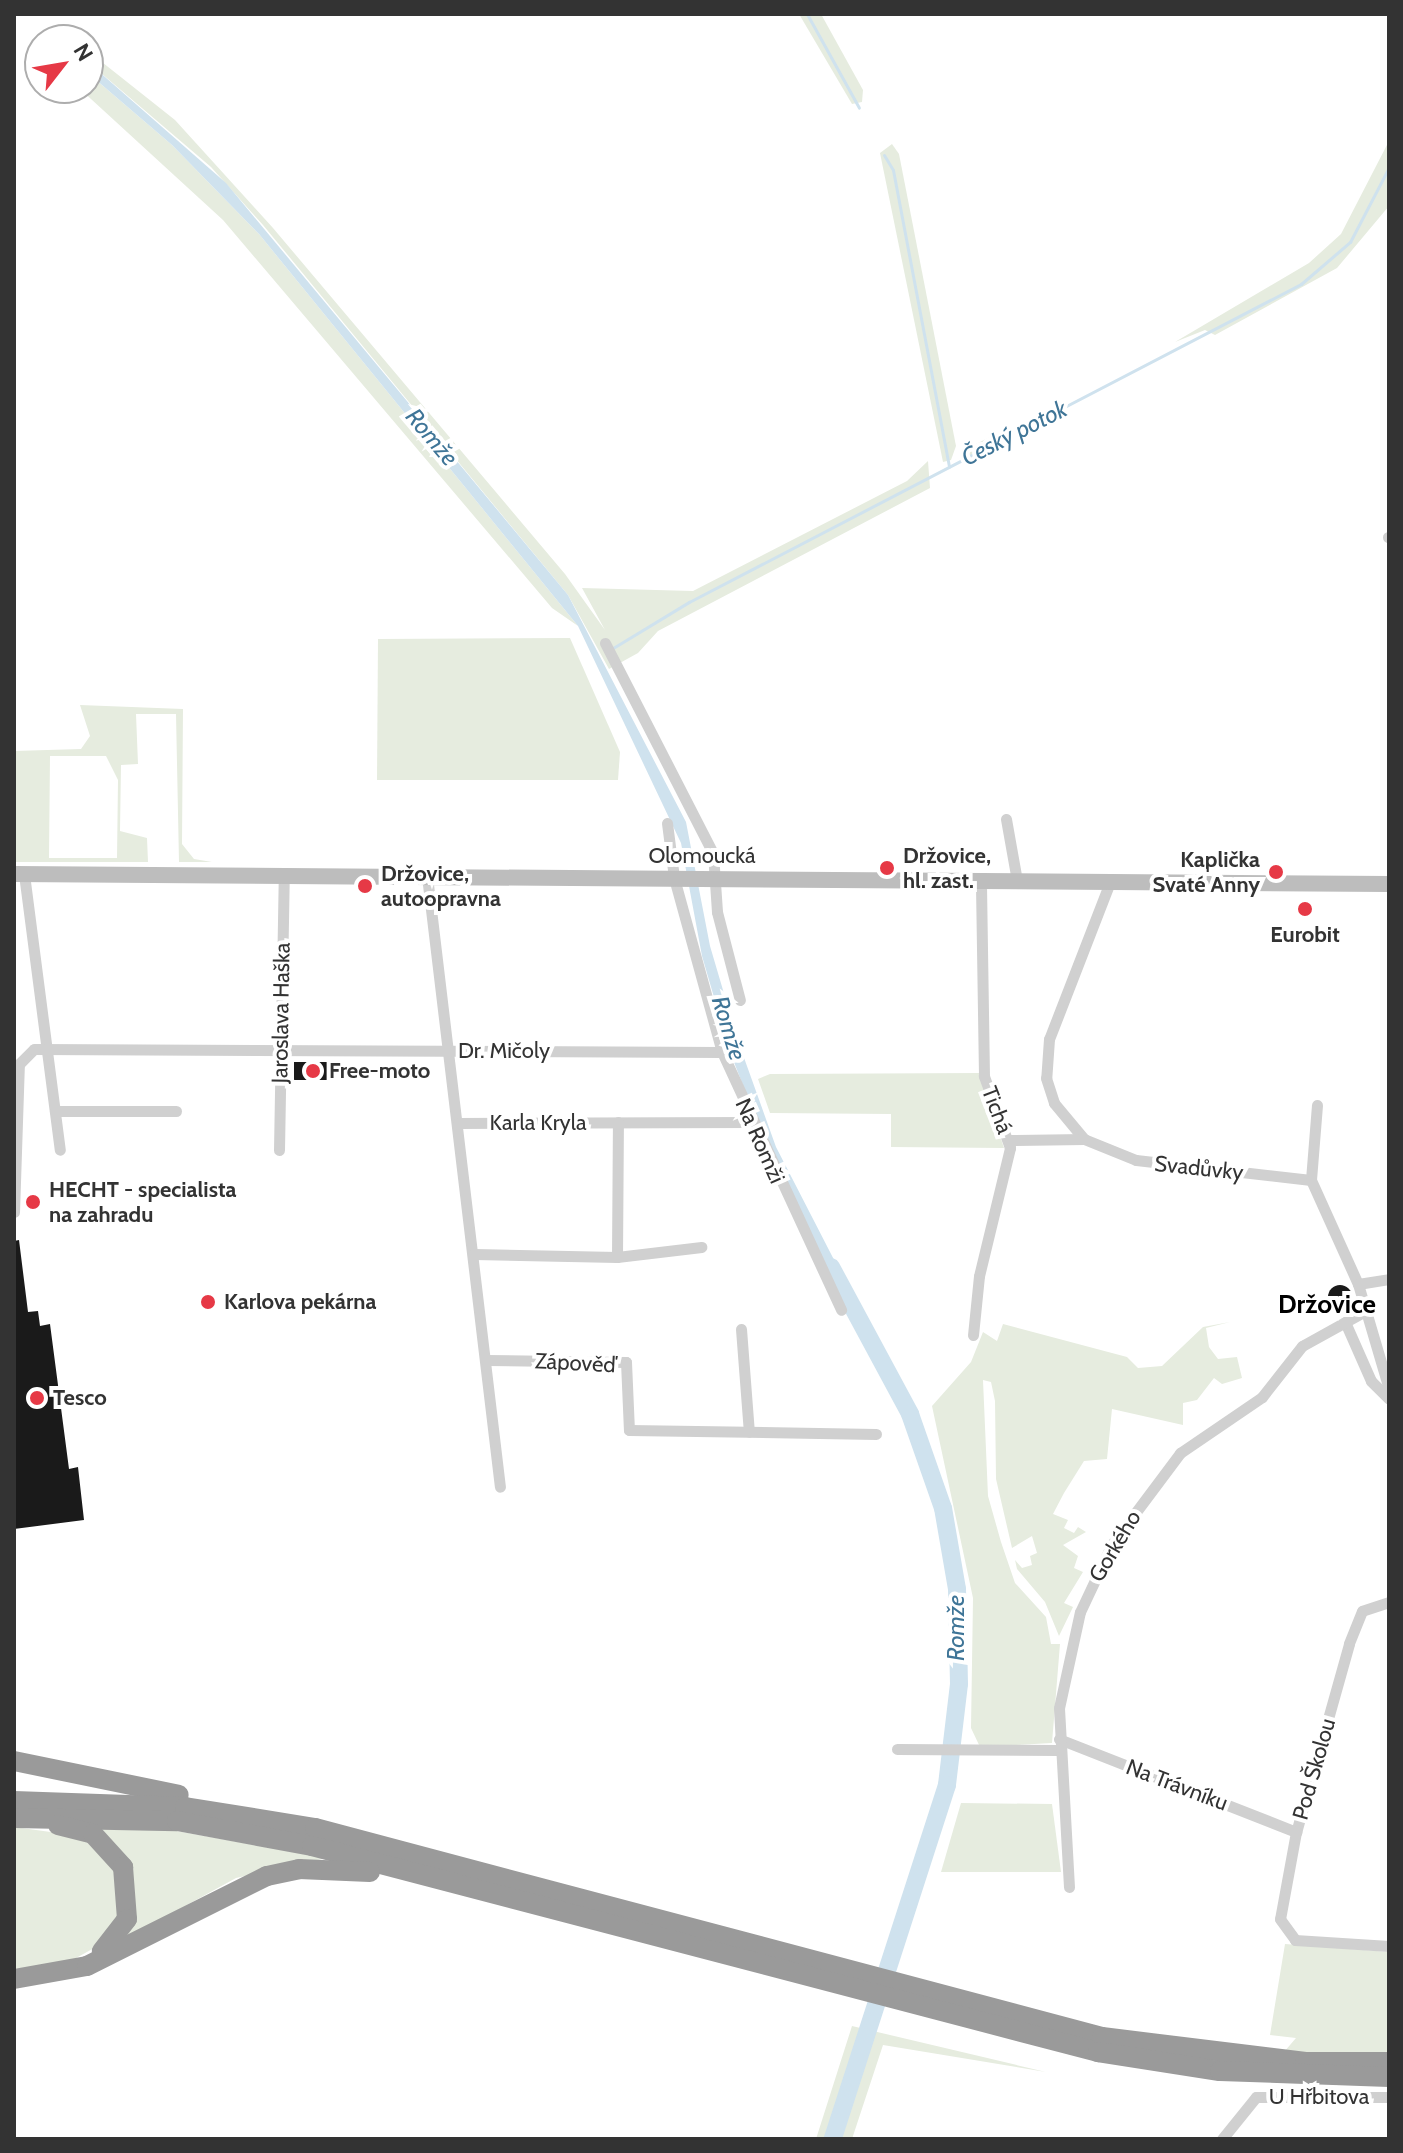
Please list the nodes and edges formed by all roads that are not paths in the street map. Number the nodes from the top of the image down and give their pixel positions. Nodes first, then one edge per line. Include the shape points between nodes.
1 (605, 643) dead end
2 (1006, 819) dead end
3 (667, 823) dead end
4 (19, 874) edge
5 (284, 876) junction
6 (427, 876) junction
7 (674, 878) junction
8 (713, 878) junction
9 (981, 880) junction
10 (1017, 881) junction
11 (1110, 882) junction
12 (1389, 884) edge
13 (740, 1000) dead end
14 (47, 1046) junction
15 (280, 1050) junction
16 (449, 1050) junction
17 (722, 1052) junction
18 (1317, 1105) dead end
19 (55, 1111) junction
20 (176, 1111) dead end
21 (618, 1122) junction
22 (751, 1122) junction
23 (458, 1123) junction
24 (1084, 1139) junction
25 (1009, 1140) junction
26 (60, 1150) dead end
27 (279, 1150) dead end
28 (1311, 1180) junction
29 (14, 1210) edge
30 (701, 1247) dead end
31 (474, 1254) junction
32 (617, 1257) junction
33 (1389, 1279) edge
34 (1358, 1284) junction
35 (841, 1310) dead end
36 (1367, 1310) junction
37 (1345, 1322) junction
38 (741, 1329) dead end
39 (973, 1335) dead end
40 (486, 1360) junction
41 (1389, 1389) edge
42 (1389, 1399) edge
43 (749, 1432) junction
44 (876, 1434) dead end
45 (500, 1487) dead end
46 (1389, 1602) edge
47 (1058, 1744) junction
48 (897, 1749) dead end
49 (14, 1761) edge
50 (14, 1801) edge
51 (14, 1819) edge
52 (315, 1828) junction
53 (1296, 1832) junction
54 (453, 1884) junction
55 (1069, 1887) dead end
56 (1389, 1946) edge
57 (63, 1974) junction
58 (14, 1979) edge
59 (872, 1987) junction
60 (893, 1993) junction
61 (1389, 2062) edge
62 (1389, 2077) edge
63 (1389, 2097) edge
64 (1222, 2139) edge

1 - 8 street via 713,853
2 - 10 street
3 - 7 street, Na Romži
4 - 5 street, Olomoucká
4 - 14 street
5 - 6 street, Olomoucká
5 - 15 street, Jaroslava Haška
6 - 7 street, Olomoucká
6 - 16 street
7 - 8 street, Olomoucká
7 - 17 street, Na Romži
8 - 9 street, Olomoucká
8 - 13 street
9 - 10 street, Olomoucká
9 - 25 street, Tichá via 984,1076
10 - 11 street, Olomoucká
11 - 12 street, Olomoucká
11 - 24 street via 1046,1061 1051,1098
14 - 15 street, Dr. Mičoly
14 - 19 street
14 - 29 street via 27,1052 19,1064
15 - 16 street, Dr. Mičoly
15 - 27 street, Jaroslava Haška
16 - 17 street, Dr. Mičoly
16 - 23 street
17 - 22 street, Na Romži
18 - 28 street
19 - 20 street
19 - 26 street
21 - 22 street, Karla Kryla
21 - 23 street, Karla Kryla
21 - 32 street, Karla Kryla
22 - 35 street, Na Romži
23 - 31 street
24 - 25 street
24 - 28 street, Svadůvky via 1169,1169
25 - 39 street, Tichá via 1007,1176 979,1276
28 - 34 street
30 - 32 street
31 - 32 street
31 - 40 street
33 - 34 street
34 - 36 street
36 - 37 street, Gorkého
36 - 41 street
37 - 42 street via 1371,1381
37 - 47 street, Gorkého via 1302,1346 1262,1397 1180,1453 1112,1544 1071,1641
38 - 43 street
40 - 43 street, Zápověď via 626,1362 629,1430
40 - 45 street
43 - 44 street, Zápověď
46 - 53 street, Pod Školou via 1362,1611
47 - 48 street
47 - 53 street, Na Trávníku
47 - 55 street, Gorkého
49 - 52 highway
50 - 52 highway via 185,1807
51 - 54 highway via 177,1821 312,1846
51 - 57 highway via 93,1834 126,1875 129,1907 119,1935
52 - 59 highway
53 - 56 street, Pod Školou via 1280,1912 1283,1930 1295,1940
54 - 57 highway via 347,1868 267,1876
54 - 59 highway
57 - 58 highway
59 - 60 highway
60 - 61 highway via 1102,2037 1291,2061
60 - 62 highway via 1098,2052 1205,2069
63 - 64 street, U Hřbitova via 1256,2097

